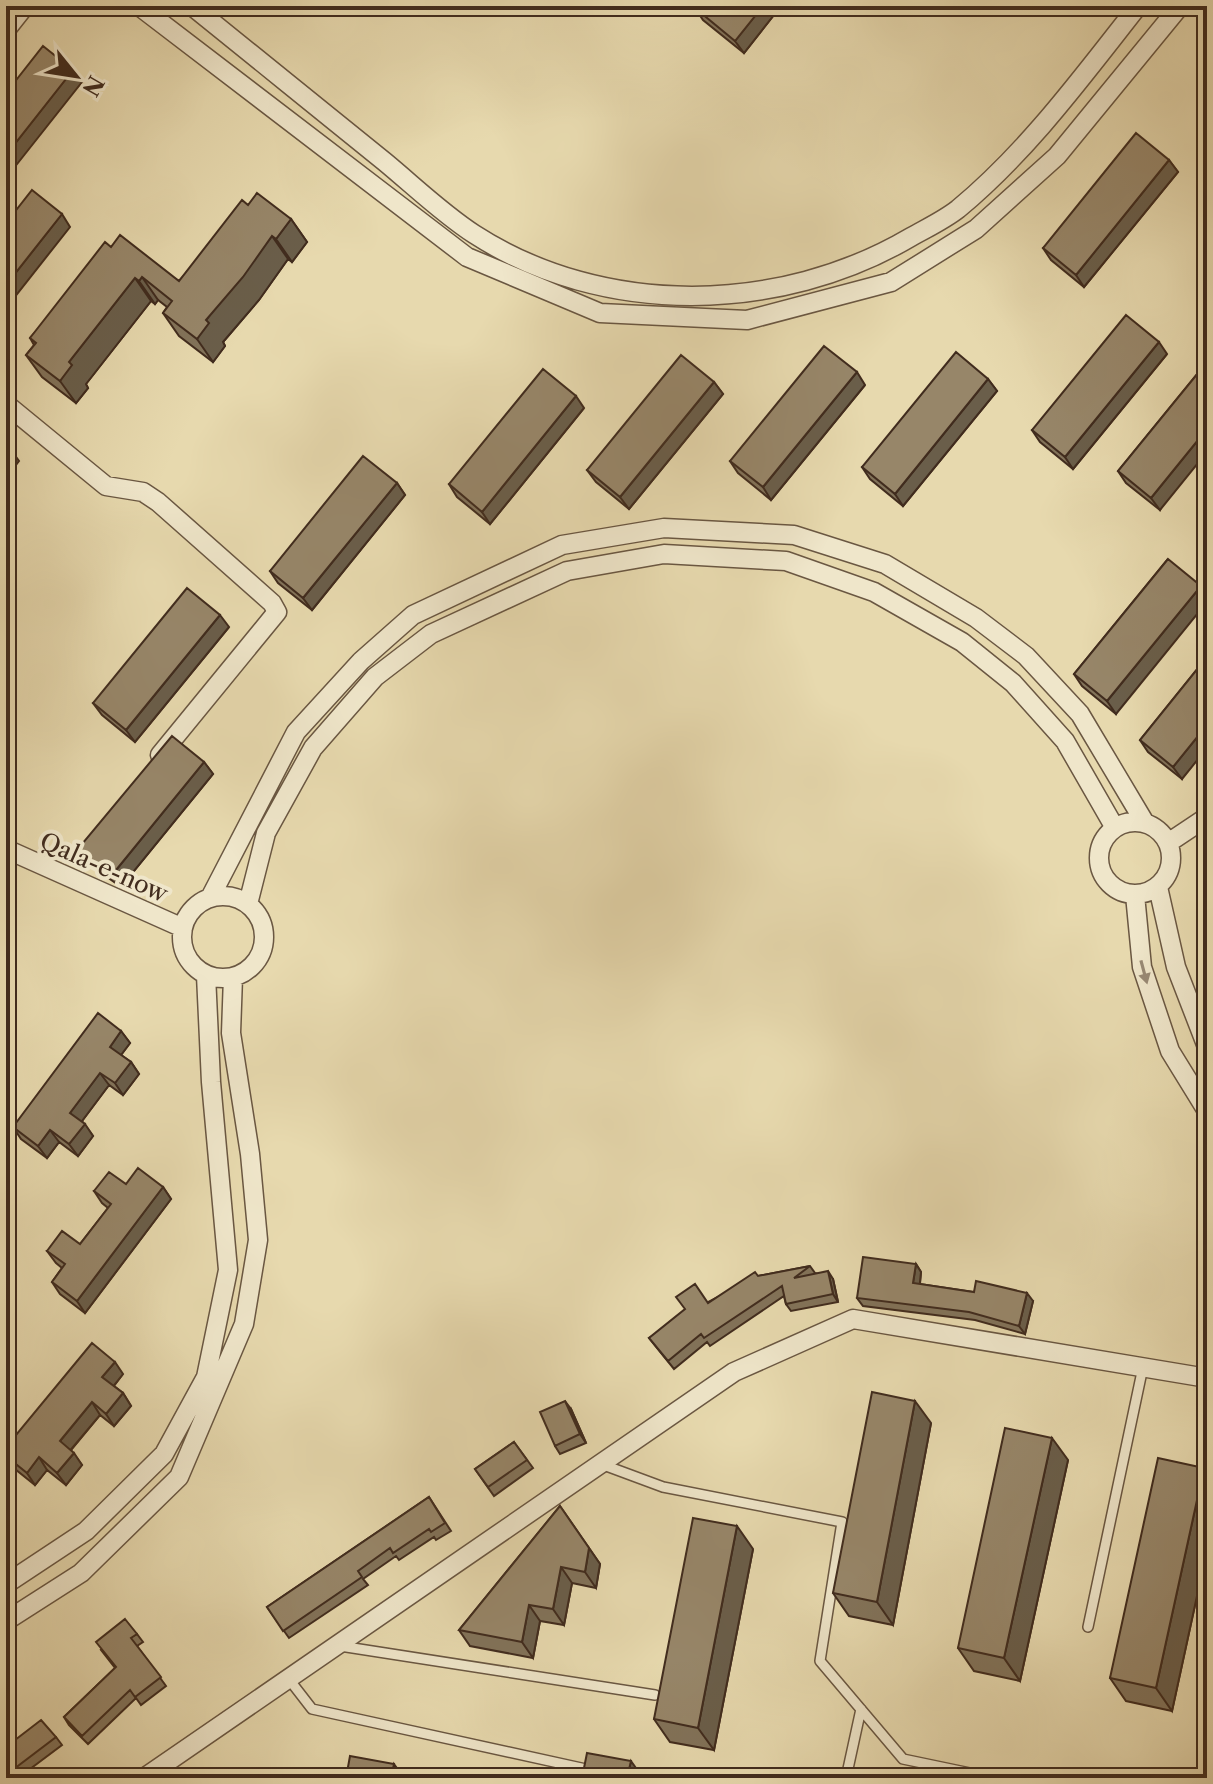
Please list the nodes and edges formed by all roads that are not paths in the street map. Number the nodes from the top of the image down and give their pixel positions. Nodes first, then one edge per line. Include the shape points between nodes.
1 (25, 6) edge
2 (139, 6) edge
3 (192, 6) edge
4 (1138, 6) edge
5 (1180, 6) edge
6 (6, 30) edge
7 (6, 404) edge
8 (158, 757) edge
9 (1207, 817) edge
10 (1145, 823) junction
11 (1115, 828) junction
12 (1168, 843) junction
13 (6, 849) edge
14 (1158, 887) junction
15 (1135, 895) junction
16 (210, 898) junction
17 (248, 904) junction
18 (183, 928) junction
19 (206, 975) junction
20 (233, 977) junction
21 (1207, 1047) edge
22 (1207, 1111) edge
23 (1143, 1367) junction
24 (1207, 1378) edge
25 (598, 1463) junction
26 (6, 1584) edge
27 (6, 1621) edge
28 (1088, 1627) dead end
29 (337, 1645) junction
30 (288, 1678) junction
31 (655, 1695) edge
32 (861, 1709) junction
33 (144, 1778) edge
34 (594, 1778) edge
35 (846, 1778) edge
36 (994, 1778) edge

1 - 6 street
2 - 5 street via 467,257 600,313 747,320 891,282 976,229 1057,156
3 - 4 street via 474,234 601,288 737,295 793,285 877,257 956,211 1032,139
7 - 8 street via 106,486 143,492 158,502 277,612
9 - 12 street
10 - 11 street
10 - 12 street
10 - 16 street via 1080,714 1026,656 976,618 885,564 794,535 664,528 562,545 413,615 361,661 296,732
11 - 15 street via 1100,846 1100,869 1113,887
11 - 17 street via 1065,741 1013,683 962,642 874,592 786,561 664,554 567,571 431,634 375,677 313,748 266,833
12 - 14 street via 1170,867
13 - 18 street, Qala-e-now
14 - 15 street
14 - 21 street via 1176,967
15 -> 22 street via 1142,967 1170,1051
16 - 17 street via 236,897
16 - 18 street via 198,905
17 - 20 street via 263,925 262,951 246,971
18 - 19 street via 186,955
19 - 20 street
19 - 26 street via 228,1270 206,1377 164,1454 86,1531
20 - 27 street via 231,1033 258,1240 244,1324 179,1477 81,1573
23 - 24 street
23 - 25 street via 853,1319 734,1372
23 - 28 lane
25 - 29 street
25 - 32 lane via 663,1487 842,1522 820,1661
29 - 30 street
29 - 31 lane
30 - 33 street
30 - 34 lane via 312,1709 595,1771
32 - 35 lane
32 - 36 lane via 903,1759

